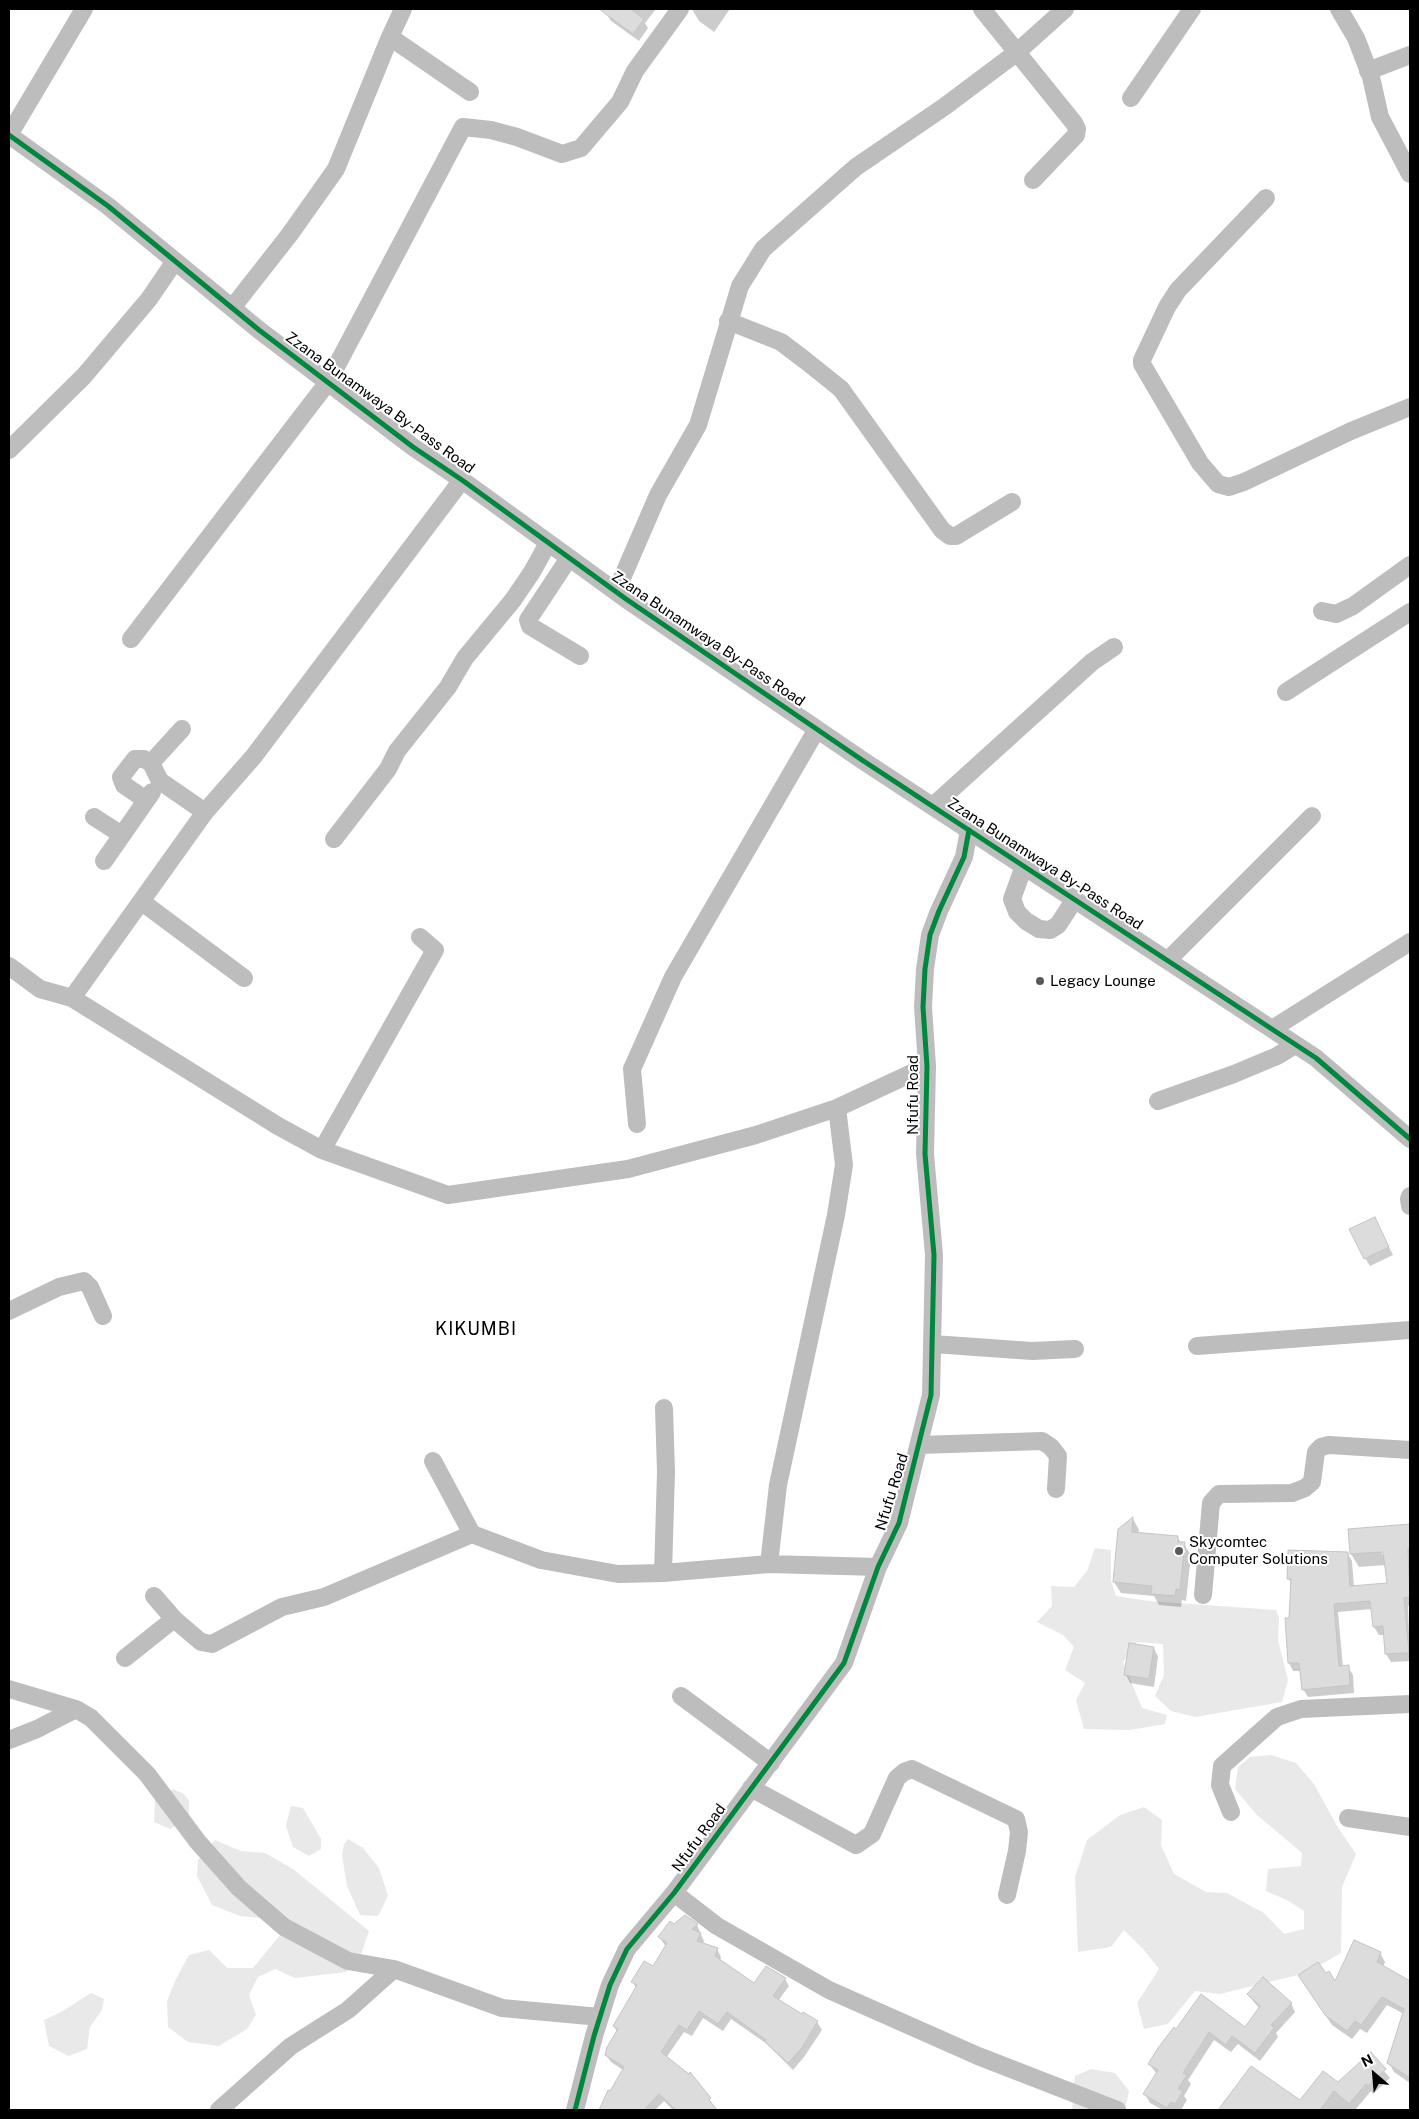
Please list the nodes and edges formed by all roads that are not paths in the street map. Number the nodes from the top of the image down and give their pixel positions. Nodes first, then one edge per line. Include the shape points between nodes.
1 (84, 9) edge
2 (404, 9) edge
3 (680, 9) edge
4 (982, 9) edge
5 (1065, 9) edge
6 (1192, 9) edge
7 (1339, 9) edge
8 (390, 37) junction
9 (1016, 53) junction
10 (1410, 55) edge
11 (1368, 71) junction
12 (470, 92) dead end
13 (1131, 98) dead end
14 (9, 135) edge
15 (1410, 174) edge
16 (1033, 180) dead end
17 (1266, 198) dead end
18 (176, 261) junction
19 (232, 308) junction
20 (728, 321) junction
21 (328, 382) junction
22 (1410, 407) edge
23 (9, 450) edge
24 (462, 480) junction
25 (1012, 502) dead end
26 (548, 543) junction
27 (570, 558) junction
28 (1410, 567) edge
29 (616, 592) junction
30 (1322, 611) dead end
31 (1410, 612) edge
32 (131, 639) dead end
33 (1114, 647) dead end
34 (580, 656) dead end
35 (1286, 692) dead end
36 (182, 729) dead end
37 (817, 729) junction
38 (151, 763) junction
39 (160, 781) junction
40 (146, 800) junction
41 (933, 806) junction
42 (205, 812) junction
43 (1312, 816) dead end
44 (94, 817) dead end
45 (969, 830) junction
46 (122, 835) junction
47 (334, 838) dead end
48 (104, 861) dead end
49 (1024, 866) junction
50 (1075, 899) junction
51 (142, 902) junction
52 (420, 936) dead end
53 (1410, 942) edge
54 (1168, 960) junction
55 (9, 966) edge
56 (244, 978) dead end
57 (72, 998) junction
58 (1272, 1029) junction
59 (1296, 1045) junction
60 (927, 1066) junction
61 (1158, 1101) dead end
62 (837, 1108) junction
63 (637, 1124) dead end
64 (1410, 1140) edge
65 (322, 1150) junction
66 (1410, 1196) edge
67 (1410, 1206) edge
68 (9, 1311) edge
69 (103, 1316) dead end
70 (1410, 1330) edge
71 (933, 1344) junction
72 (1197, 1346) dead end
73 (1075, 1350) dead end
74 (664, 1408) dead end
75 (919, 1445) junction
76 (1410, 1450) edge
77 (433, 1461) dead end
78 (1056, 1489) dead end
79 (472, 1534) junction
80 (770, 1564) junction
81 (878, 1566) junction
82 (663, 1573) junction
83 (1203, 1595) dead end
84 (154, 1596) dead end
85 (174, 1619) junction
86 (125, 1658) dead end
87 (9, 1689) edge
88 (681, 1696) dead end
89 (1410, 1704) edge
90 (76, 1709) junction
91 (9, 1740) edge
92 (771, 1763) junction
93 (751, 1788) junction
94 (1231, 1812) dead end
95 (1348, 1818) dead end
96 (1410, 1827) edge
97 (674, 1893) junction
98 (1007, 1894) dead end
99 (394, 1969) junction
100 (600, 2017) junction
101 (219, 2110) edge
102 (575, 2110) edge
103 (1118, 2110) edge

1 - 14 street
2 - 8 street
3 - 21 street via 636,71 620,102 581,148 562,154 517,137 463,127
4 - 9 street
5 - 9 street
6 - 13 street
7 - 11 street via 1356,38
8 - 12 street
8 - 19 street via 336,169
9 - 16 street via 1077,129 1076,135
9 - 20 street via 856,167 763,249 740,286
10 - 11 street
11 - 15 street via 1380,117
14 - 18 street, Zzana Bunamwaya By-Pass Road via 108,206
17 - 22 street via 1178,290 1142,360 1200,463 1218,484 1229,487
18 - 19 street, Zzana Bunamwaya By-Pass Road
18 - 23 street via 149,299 84,376
19 - 21 street, Zzana Bunamwaya By-Pass Road
20 - 25 street via 781,342 841,389 942,530 950,536 956,536
20 - 29 street via 698,425 658,495
21 - 24 street, Zzana Bunamwaya By-Pass Road
21 - 32 street
24 - 26 street, Zzana Bunamwaya By-Pass Road
24 - 42 street via 254,756
26 - 27 street, Zzana Bunamwaya By-Pass Road
26 - 47 street via 513,600 466,658 448,687 397,751 388,770
27 - 29 street, Zzana Bunamwaya By-Pass Road
27 - 34 street via 528,620 530,626
28 - 30 street via 1353,606 1336,614
29 - 37 street, Zzana Bunamwaya By-Pass Road
31 - 35 street
33 - 41 street via 1092,662
36 - 38 street
37 - 41 street, Zzana Bunamwaya By-Pass Road
37 - 63 street via 673,977 632,1069
38 - 39 street
38 - 40 street via 135,759 121,777 124,785
39 - 40 street
39 - 42 street
40 - 46 street
41 - 45 street, Zzana Bunamwaya By-Pass Road
42 - 51 street
43 - 54 street
44 - 46 street
45 - 49 street, Zzana Bunamwaya By-Pass Road
45 - 60 street, Nfufu Road via 964,857 930,935 923,1007
46 - 48 street
49 - 50 street, Zzana Bunamwaya By-Pass Road
49 - 50 street via 1012,899 1017,912 1026,921 1039,929 1050,930 1058,925
50 - 54 street, Zzana Bunamwaya By-Pass Road
51 - 56 street
51 - 57 street
52 - 65 street via 435,950 393,1015
53 - 58 street
54 - 58 street, Zzana Bunamwaya By-Pass Road
55 - 57 street via 40,989
57 - 65 street
58 - 59 street, Zzana Bunamwaya By-Pass Road
59 - 61 street via 1234,1074
59 - 64 street, Zzana Bunamwaya By-Pass Road via 1316,1058
60 - 62 street
60 - 71 street, Nfufu Road via 925,1154 934,1255
62 - 65 street via 756,1135 628,1169 448,1195
62 - 80 street via 844,1165 778,1485
66 - 67 street
68 - 69 street via 59,1287 84,1281
70 - 72 street
71 - 73 street via 1032,1351
71 - 75 street, Nfufu Road via 931,1395
74 - 82 street
75 - 78 street via 1042,1441 1058,1456
75 - 81 street, Nfufu Road via 899,1523
76 - 83 street via 1329,1445 1316,1452 1312,1482 1306,1488 1292,1493 1219,1494 1212,1503
77 - 79 street
79 - 82 street via 541,1560 618,1574
79 - 85 street via 324,1597 282,1606 212,1644 201,1642
80 - 81 street
80 - 82 street
81 - 92 street, Nfufu Road via 844,1662
84 - 85 street
85 - 86 street
87 - 90 street
88 - 92 street
89 - 94 street via 1301,1709 1277,1717 1222,1766 1220,1785
90 - 91 street via 37,1730
90 - 99 street via 91,1718 147,1774 198,1842 239,1888 284,1927 348,1961
92 - 93 street, Nfufu Road
93 - 97 street, Nfufu Road
93 - 98 street via 856,1845 872,1834 897,1778 912,1769 1016,1819 1020,1832
95 - 96 street
97 - 100 street, Nfufu Road via 626,1949
97 - 103 street via 717,1926 829,1990 978,2056
99 - 100 street via 502,2008
99 - 101 street via 348,2010 291,2046
100 - 102 street, Nfufu Road

